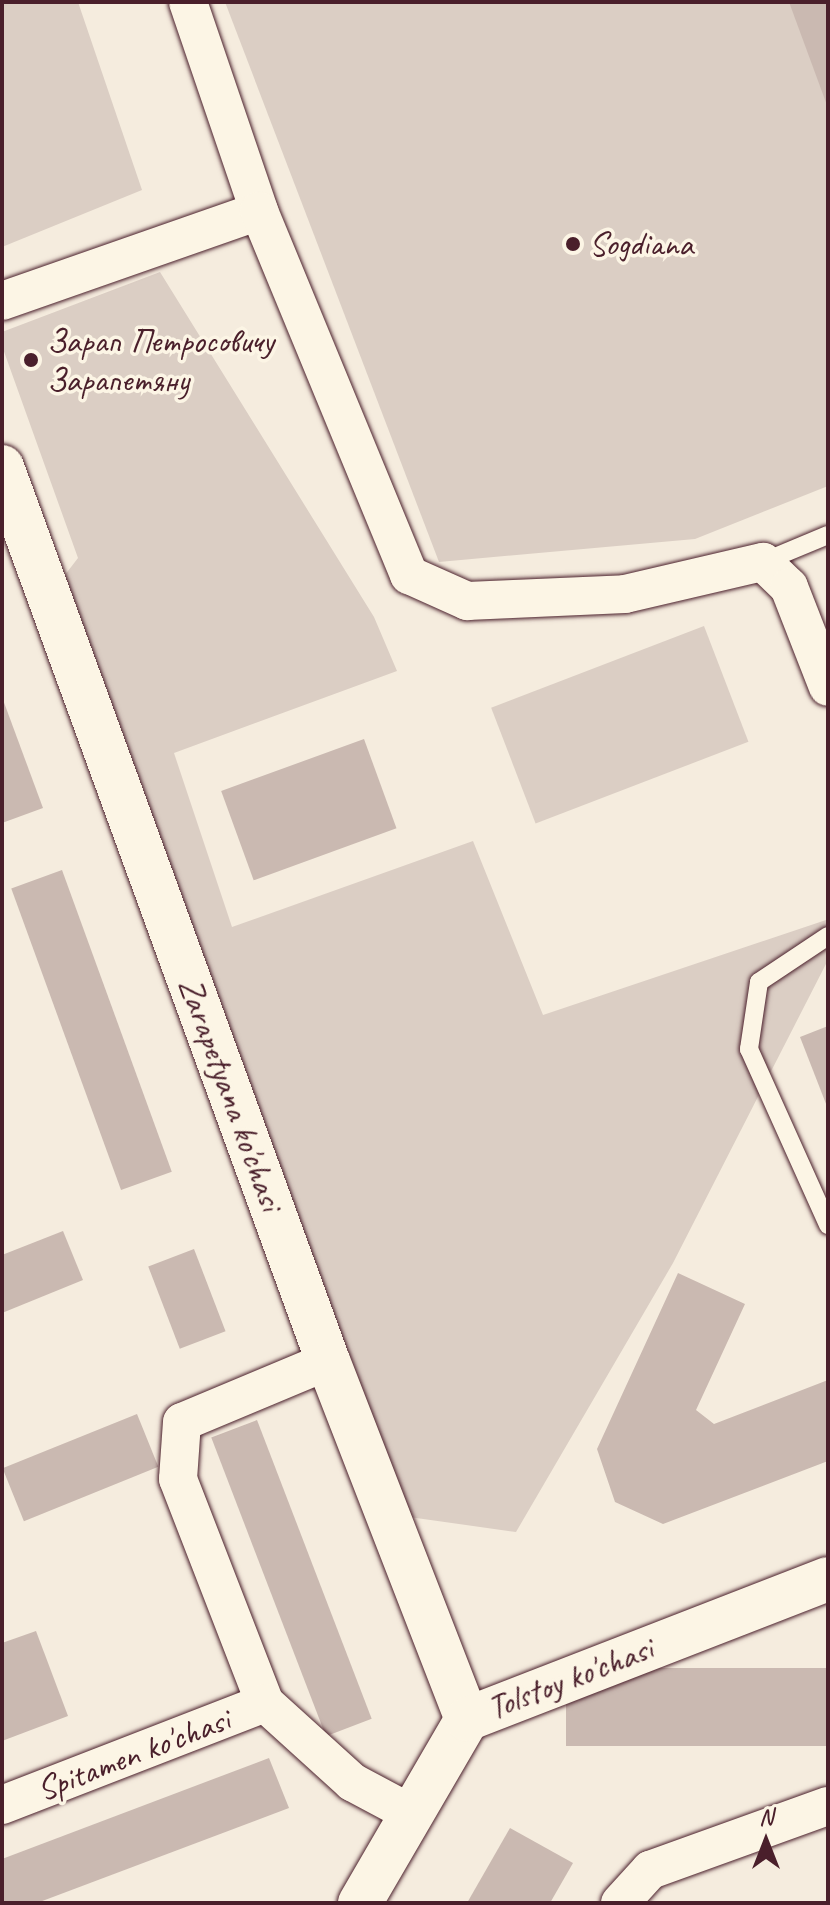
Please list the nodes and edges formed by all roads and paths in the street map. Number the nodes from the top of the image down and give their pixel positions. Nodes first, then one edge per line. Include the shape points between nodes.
1 (188, 2) edge
2 (259, 211) junction
3 (2, 301) edge
4 (2, 467) edge
5 (828, 535) edge
6 (763, 562) junction
7 (828, 687) edge
8 (828, 936) edge
9 (828, 1225) edge
10 (328, 1361) junction
11 (828, 1579) edge
12 (265, 1703) junction
13 (467, 1719) junction
14 (2, 1805) edge
15 (828, 1806) edge
16 (412, 1814) junction
17 (360, 1903) edge
18 (620, 1903) edge

1 - 2 street
2 - 3 street
2 - 6 street via 409,575 467,601 625,594
4 - 10 street, Zarapetyana ko'chasi
5 - 6 lane
6 - 7 street via 789,587
8 - 9 lane via 759,982 749,1049
10 - 12 street via 182,1422 178,1479
10 - 13 street, Zarapetyana ko'chasi
11 - 13 street, Tolstoy ko'chasi
12 - 14 street, Spitamen ko'chasi
12 - 16 street via 352,1782
13 - 16 street, Tolstoy ko'chasi
15 - 18 street via 650,1870
16 - 17 street, Tolstoy ko'chasi

